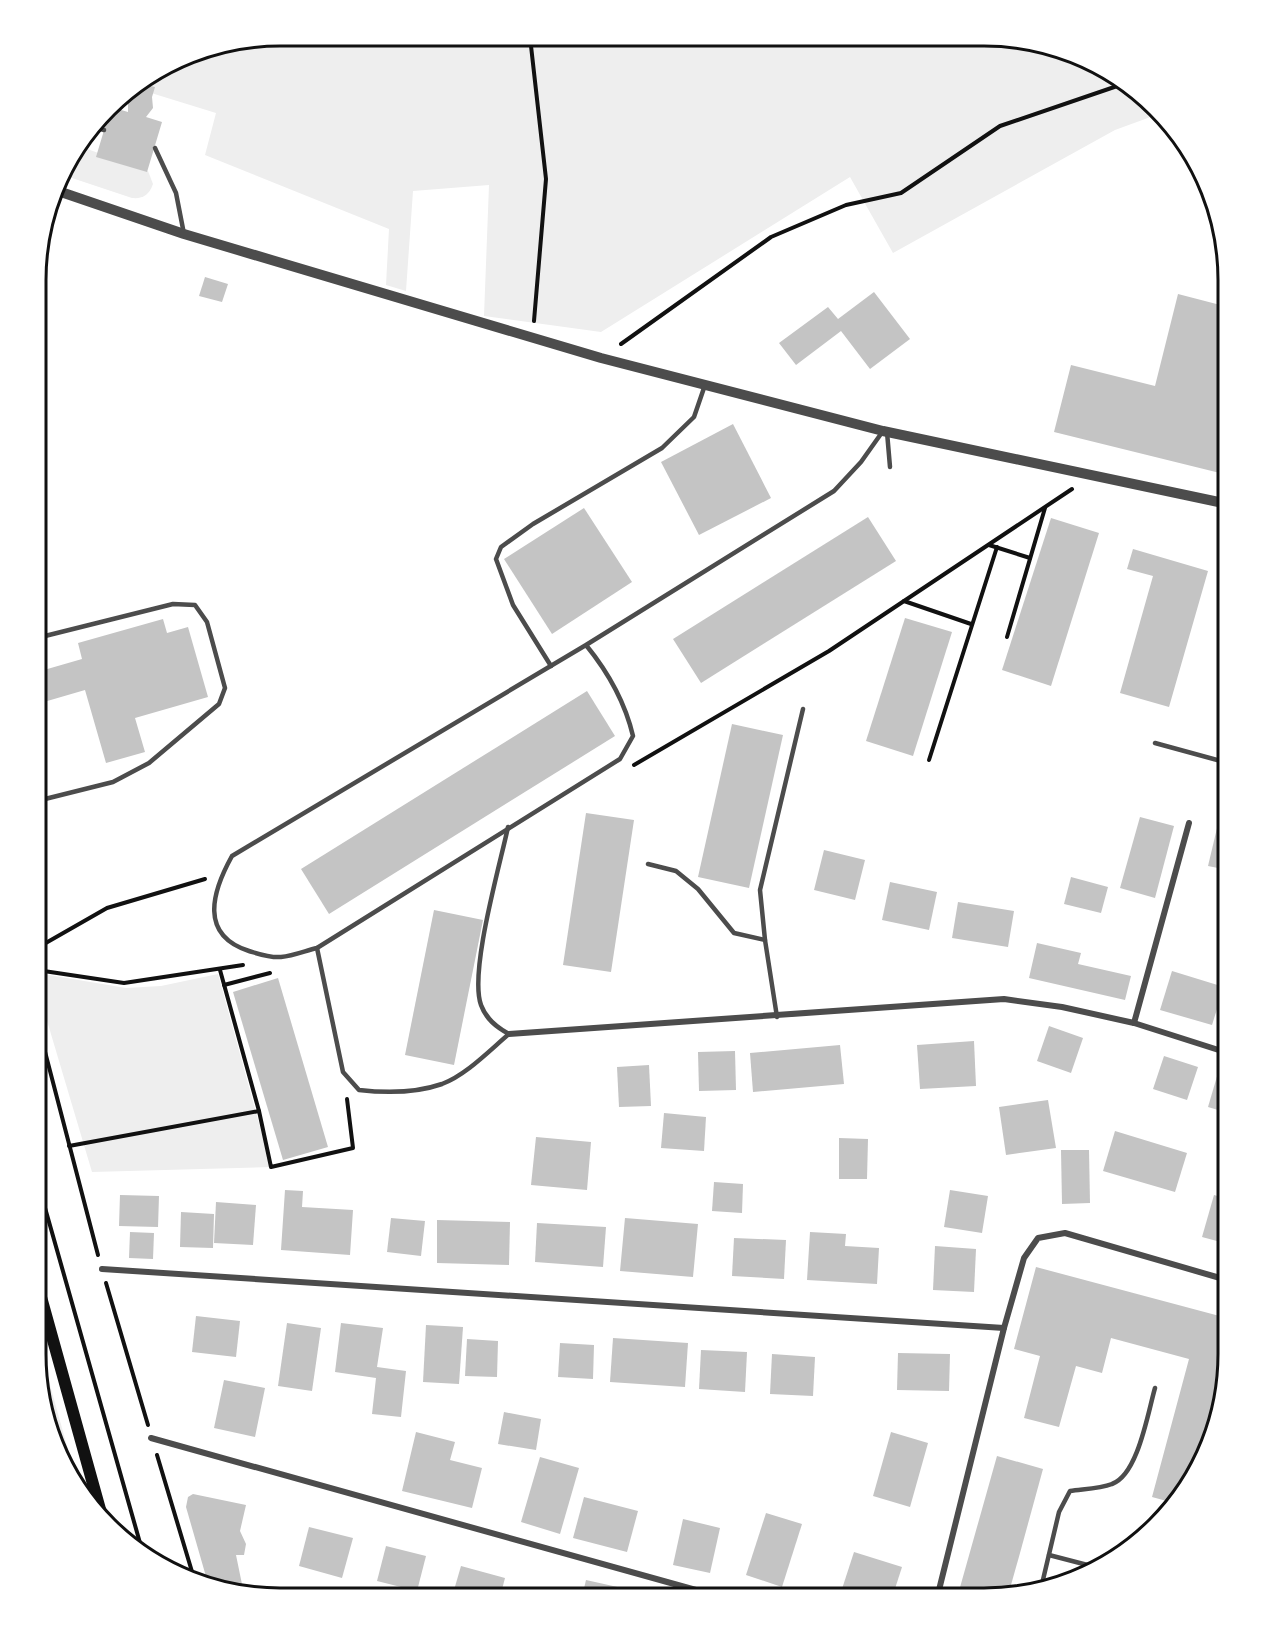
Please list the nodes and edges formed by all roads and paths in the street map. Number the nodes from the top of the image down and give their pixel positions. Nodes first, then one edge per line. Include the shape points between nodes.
1 (532, 46) edge
2 (1114, 87) edge
3 (154, 148) dead end
4 (63, 193) edge
5 (184, 234) junction
6 (533, 325) dead end
7 (601, 358) junction
8 (705, 385) junction
9 (885, 431) junction
10 (890, 468) dead end
11 (1073, 489) dead end
12 (1218, 502) edge
13 (1046, 507) junction
14 (988, 545) junction
15 (997, 547) junction
16 (1030, 558) junction
17 (904, 601) junction
18 (970, 624) junction
19 (46, 636) edge
20 (1007, 637) dead end
21 (585, 645) junction
22 (551, 666) junction
23 (803, 710) dead end
24 (1155, 743) dead end
25 (929, 760) dead end
26 (1218, 760) edge
27 (627, 769) dead end
28 (46, 799) edge
29 (1189, 823) dead end
30 (508, 826) junction
31 (648, 864) dead end
32 (224, 871) junction
33 (765, 940) junction
34 (46, 943) edge
35 (317, 948) junction
36 (279, 958) junction
37 (220, 970) junction
38 (46, 971) edge
39 (277, 971) dead end
40 (224, 985) junction
41 (777, 1017) junction
42 (1134, 1023) junction
43 (509, 1034) junction
44 (1218, 1050) edge
45 (46, 1056) edge
46 (343, 1072) junction
47 (259, 1111) junction
48 (69, 1146) junction
49 (46, 1211) edge
50 (102, 1269) junction
51 (1218, 1277) edge
52 (46, 1315) edge
53 (1004, 1328) junction
54 (1155, 1388) dead end
55 (152, 1438) junction
56 (97, 1498) edge
57 (139, 1540) edge
58 (1048, 1555) junction
59 (1084, 1564) edge
60 (192, 1570) edge
61 (1043, 1580) edge
62 (689, 1588) edge
63 (939, 1588) edge

1 - 6 path via 546,179
2 - 7 path via 1000,126 901,193 846,205 771,237
3 - 5 lane via 176,193
4 - 5 street
5 - 7 street
7 - 8 street
8 - 9 street
8 - 22 lane via 694,417 662,448 501,547 496,559 513,604
9 - 10 lane
9 - 12 street
9 - 21 lane via 834,491
11 - 13 path
13 - 14 path
13 - 16 path
14 - 15 path
14 - 17 path
15 - 16 path
15 - 18 path
16 - 20 path
17 - 18 path
17 - 27 path via 829,651
18 - 25 path
19 - 28 lane via 174,604 195,605 207,622 225,688 219,704 149,763 113,782
21 - 22 lane
21 - 30 lane via 612,683 633,736 620,759
22 - 32 lane via 232,856
23 - 33 lane via 760,890
24 - 26 lane
29 - 42 street
30 - 35 lane
30 - 43 lane via 476,975 480,1004 492,1024
31 - 33 lane via 676,871 698,889 734,933
32 - 34 path via 107,908
32 - 36 lane via 214,896 220,934 232,946
33 - 41 lane
35 - 36 lane
35 - 46 lane
36 - 37 path
37 - 38 path via 124,983
37 - 40 path
39 - 40 path
40 - 47 path
41 - 42 street via 1004,999 1062,1006
41 - 43 street
42 - 44 street
43 - 46 lane via 442,1084 387,1094 359,1090
45 - 48 path
46 - 47 path via 353,1148 271,1167
47 - 48 path
48 - 50 path
49 - 57 path
50 - 53 street
50 - 55 path
51 - 53 street via 1065,1233 1038,1238 1024,1258
52 - 56 main road
53 - 63 street
54 - 58 lane via 1137,1453 1126,1475 1113,1484 1070,1491 1059,1512
55 - 60 path
55 - 62 street
58 - 59 lane
58 - 61 lane

